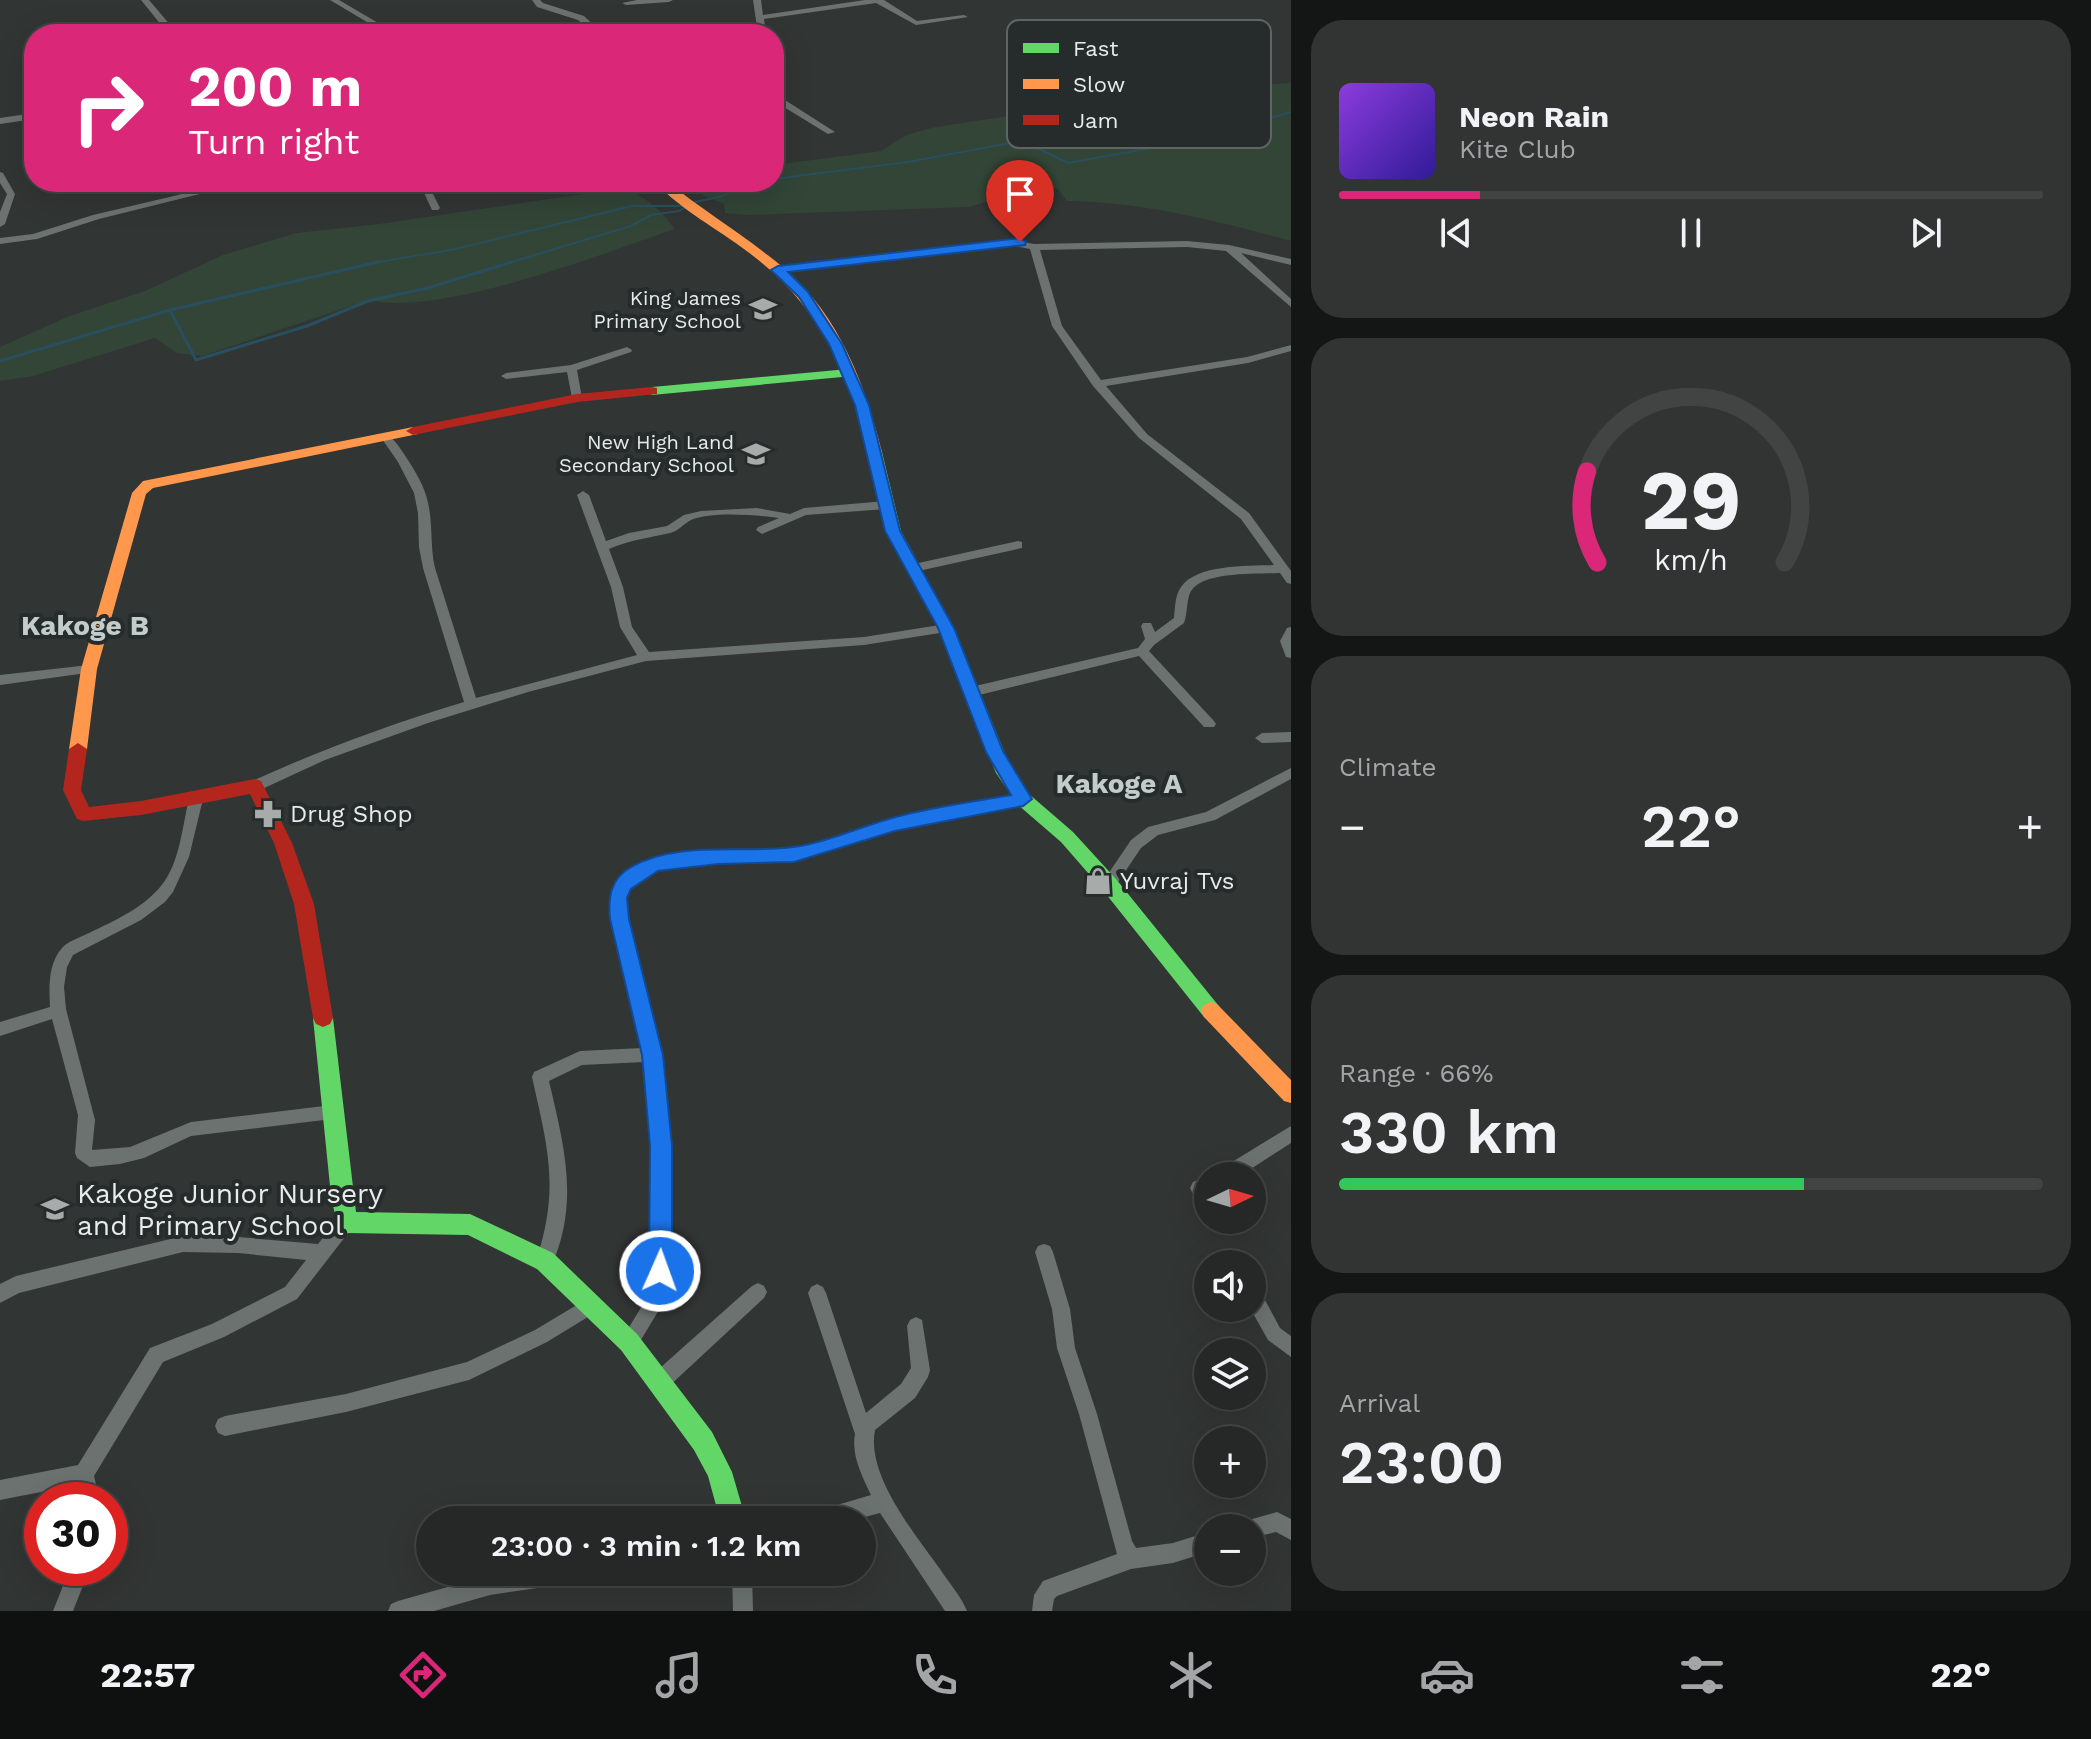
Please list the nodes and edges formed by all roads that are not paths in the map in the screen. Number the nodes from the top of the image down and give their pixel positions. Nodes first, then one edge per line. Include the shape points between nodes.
1 (145, 0) edge
2 (334, 0) edge
3 (536, 0) edge
4 (669, 0) edge
5 (757, 0) edge
6 (879, 0) edge
7 (626, 3) dead end
8 (964, 17) dead end
9 (758, 18) junction
10 (165, 24) edge
11 (376, 24) edge
12 (590, 24) edge
13 (760, 24) edge
14 (784, 103) edge
15 (24, 117) edge
16 (0, 121) edge
17 (831, 132) dead end
18 (0, 175) edge
19 (202, 192) edge
20 (428, 192) edge
21 (673, 192) edge
22 (435, 208) dead end
23 (0, 224) edge
24 (0, 241) edge
25 (1034, 247) junction
26 (1229, 248) junction
27 (1291, 262) edge
28 (778, 270) junction
29 (1291, 304) edge
30 (1291, 348) edge
31 (627, 350) dead end
32 (572, 368) junction
33 (848, 373) junction
34 (506, 376) dead end
35 (1097, 384) junction
36 (577, 398) junction
37 (385, 436) junction
38 (583, 495) dead end
39 (886, 505) junction
40 (791, 518) junction
41 (762, 530) dead end
42 (1018, 545) dead end
43 (603, 547) junction
44 (914, 568) junction
45 (1282, 569) junction
46 (1291, 580) edge
47 (1147, 626) dead end
48 (946, 628) junction
49 (1291, 631) edge
50 (1146, 646) junction
51 (1291, 654) edge
52 (645, 657) junction
53 (89, 669) junction
54 (0, 680) edge
55 (971, 692) junction
56 (472, 705) junction
57 (1209, 724) dead end
58 (1291, 737) edge
59 (1262, 738) dead end
60 (1291, 773) edge
61 (255, 786) junction
62 (196, 799) junction
63 (1023, 799) junction
64 (1109, 884) junction
65 (58, 1011) junction
66 (0, 1029) edge
67 (652, 1055) junction
68 (1291, 1094) edge
69 (332, 1112) junction
70 (1291, 1134) edge
71 (1247, 1162) edge
72 (346, 1222) junction
73 (1044, 1252) dead end
74 (321, 1253) junction
75 (545, 1261) junction
76 (758, 1292) dead end
77 (817, 1293) dead end
78 (0, 1294) edge
79 (590, 1306) junction
80 (1266, 1319) edge
81 (916, 1326) dead end
82 (629, 1342) junction
83 (1291, 1348) edge
84 (659, 1382) junction
85 (225, 1426) dead end
86 (863, 1431) junction
87 (84, 1474) junction
88 (86, 1482) edge
89 (0, 1490) edge
90 (882, 1502) junction
91 (728, 1506) edge
92 (868, 1506) edge
93 (1266, 1525) edge
94 (1291, 1530) edge
95 (1194, 1546) edge
96 (1131, 1559) junction
97 (73, 1586) edge
98 (486, 1586) edge
99 (742, 1586) edge
100 (63, 1611) edge
101 (398, 1611) edge
102 (743, 1611) edge
103 (957, 1611) edge
104 (1042, 1611) edge

1 - 10 street
2 - 11 street
3 - 12 street
4 - 7 street
5 - 9 street
6 - 8 street via 916,23
6 - 9 street
9 - 13 street
14 - 17 street
15 - 16 street
18 - 23 street via 11,194
19 - 24 street via 34,237
20 - 22 street
21 - 28 street
25 - 26 street
25 - 28 street via 996,243
25 - 35 street via 1058,330
26 - 27 street
26 - 29 street
28 - 33 street via 804,295
30 - 35 street via 1260,358
31 - 32 street
32 - 34 street
32 - 36 street
33 - 36 street
33 - 39 street
35 - 45 street via 1153,445 1245,516
36 - 37 street
37 - 53 street via 148,484 139,493
37 - 56 street via 422,502 429,567
38 - 43 street
39 - 40 street via 804,512
39 - 44 street via 893,531
40 - 41 street
40 - 43 street via 698,515 671,529 644,531
42 - 44 street
43 - 52 street via 626,627
44 - 48 street
45 - 46 street
45 - 50 street via 1218,574 1192,582 1180,620
47 - 50 street
48 - 52 street via 803,646
48 - 55 street
49 - 51 street via 1286,641
50 - 55 street
50 - 57 street
52 - 56 street
53 - 54 street
53 - 62 street via 72,790 83,814
55 - 63 street via 998,760
56 - 61 street
58 - 59 street
60 - 64 street via 1210,816 1153,831 1136,844
61 - 62 street
61 - 69 street via 304,904 332,1071
62 - 65 street via 169,888 142,910 68,951 59,969
63 - 64 street
63 - 67 street via 895,824 794,855 676,860 634,874 623,885 617,907
64 - 68 street via 1219,1022
65 - 66 street
65 - 69 street via 86,1114 83,1153 90,1159 132,1154 171,1133 191,1129
67 - 75 street via 580,1058 540,1077 561,1168 555,1235
67 - 82 street via 661,1146 660,1271 653,1304
69 - 72 street
70 - 71 street
72 - 74 street
72 - 75 street via 470,1225
73 - 96 street via 1072,1368
74 - 78 street via 183,1244 16,1285
74 - 87 street via 291,1293 157,1355
75 - 79 street
76 - 84 street
77 - 86 street
79 - 82 street
79 - 85 street via 469,1371 346,1403
80 - 83 street
81 - 86 street via 921,1370 908,1391
82 - 84 street
84 - 91 street via 713,1459
86 - 90 street via 864,1453
87 - 88 street
87 - 89 street
90 - 92 street
90 - 103 street
93 - 94 street via 1277,1522
95 - 96 street
96 - 104 street via 1050,1588
97 - 100 street
98 - 101 street
99 - 102 street

